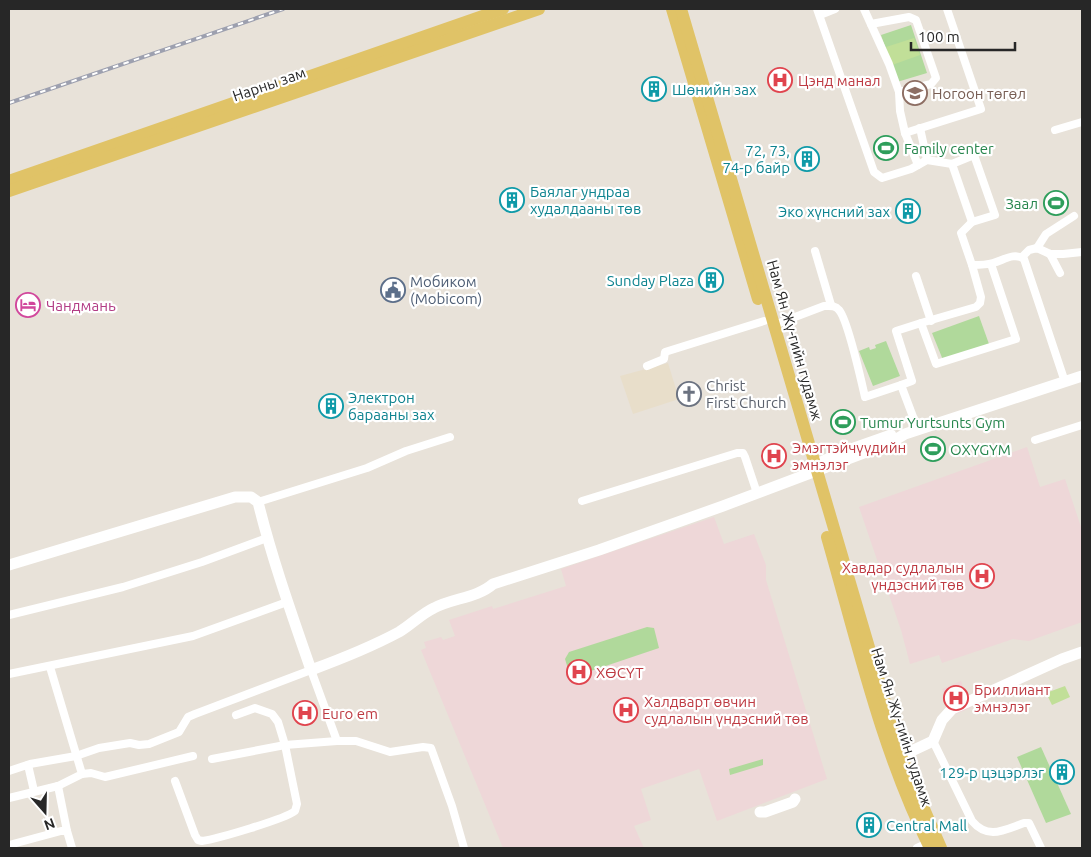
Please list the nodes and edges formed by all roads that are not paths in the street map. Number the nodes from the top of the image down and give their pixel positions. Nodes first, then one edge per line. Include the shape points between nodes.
1 (503, 9) edge
2 (539, 9) edge
3 (672, 9) edge
4 (681, 9) edge
5 (836, 9) edge
6 (864, 9) edge
7 (947, 9) edge
8 (818, 12) edge
9 (871, 24) junction
10 (350, 68) junction
11 (899, 92) junction
12 (1082, 122) edge
13 (920, 128) junction
14 (1055, 130) dead end
15 (905, 133) junction
16 (927, 160) junction
17 (952, 164) junction
18 (918, 165) junction
19 (9, 181) edge
20 (9, 191) edge
21 (1074, 216) dead end
22 (972, 222) junction
23 (1037, 248) junction
24 (815, 251) dead end
25 (1082, 252) edge
26 (1050, 254) junction
27 (1022, 258) junction
28 (991, 264) junction
29 (972, 265) junction
30 (1060, 273) dead end
31 (916, 276) dead end
32 (831, 305) junction
33 (931, 320) junction
34 (769, 323) junction
35 (921, 323) junction
36 (647, 366) dead end
37 (1082, 376) edge
38 (1065, 382) junction
39 (902, 385) junction
40 (1082, 425) edge
41 (918, 430) junction
42 (450, 437) dead end
43 (1035, 440) dead end
44 (813, 470) junction
45 (757, 493) junction
46 (582, 501) dead end
47 (258, 502) junction
48 (267, 538) junction
49 (9, 565) edge
50 (287, 602) junction
51 (9, 615) edge
52 (1082, 652) edge
53 (50, 667) junction
54 (311, 670) junction
55 (9, 674) edge
56 (236, 714) dead end
57 (337, 741) junction
58 (933, 741) junction
59 (285, 745) junction
60 (76, 756) junction
61 (193, 756) dead end
62 (901, 756) junction
63 (212, 759) dead end
64 (28, 765) junction
65 (9, 771) edge
66 (82, 774) junction
67 (175, 781) dead end
68 (58, 786) junction
69 (34, 791) junction
70 (9, 798) edge
71 (795, 799) dead end
72 (760, 812) dead end
73 (67, 831) junction
74 (9, 845) edge
75 (925, 847) edge
76 (72, 848) edge
77 (464, 848) edge
78 (941, 848) edge
79 (1042, 848) edge

1 - 10 main road, Нарны зам
2 - 10 main road, Нарны зам
3 - 34 main road, Нам Ян Жү-гийн гудамж
4 - 34 main road, Нам Ян Жү-гийн гудамж
5 - 8 street
6 - 9 street
7 - 13 street via 981,109
8 - 18 street via 874,172 882,178
9 - 11 street
9 - 11 street via 909,16 916,20 936,78 931,84
10 - 19 main road, Нарны зам
10 - 20 main road, Нарны зам
11 - 15 street
12 - 14 street
13 - 15 street
13 - 16 street
15 - 18 street
16 - 17 street
16 - 18 street
17 - 22 street
17 - 22 street via 974,155 995,214
21 - 23 street via 1046,234
22 - 29 street via 961,233
23 - 26 street
23 - 27 street via 1029,250
24 - 32 street
25 - 26 street
26 - 30 street
27 - 28 street via 1013,256
27 - 38 street
28 - 29 street
28 - 35 street via 1016,339 936,364
29 - 33 street via 980,303
31 - 33 street
32 - 34 street
32 - 39 street via 839,310 845,322 865,397
33 - 35 street
34 - 36 street via 665,352 664,359
34 - 44 main road, Нам Ян Жү-гийн гудамж
35 - 39 street via 896,331 912,381
37 - 38 street
38 - 41 street
39 - 41 street
40 - 43 street
41 - 44 street
42 - 47 street via 367,468
44 - 45 street
44 - 62 main road, Нам Ян Жү-гийн гудамж
44 - 75 main road, Нам Ян Жү-гийн гудамж via 890,752
45 - 46 street via 746,457 737,453
45 - 54 street via 599,550 464,590 379,642
47 - 48 street
47 - 49 street via 235,497
48 - 50 street
48 - 51 street via 123,587
50 - 53 street via 193,636
50 - 54 street
52 - 58 street via 952,709 942,720
53 - 55 street
53 - 60 street
54 - 57 street
54 - 60 street via 188,717 179,732 149,744 130,743 99,748
56 - 59 street via 255,708 272,714
57 - 59 street
57 - 77 street via 356,741 390,752 431,748
58 - 62 street
58 - 79 street via 979,829 994,832 1029,823
59 - 63 street
59 - 67 street via 297,807 292,814 265,823 200,840 195,835
60 - 64 street
60 - 66 street
61 - 66 street via 105,777
62 - 78 main road, Нам Ян Жү-гийн гудамж
64 - 65 street
64 - 69 street
66 - 68 street
68 - 69 street
68 - 73 street
69 - 70 street
71 - 72 street
73 - 74 street
73 - 76 street

